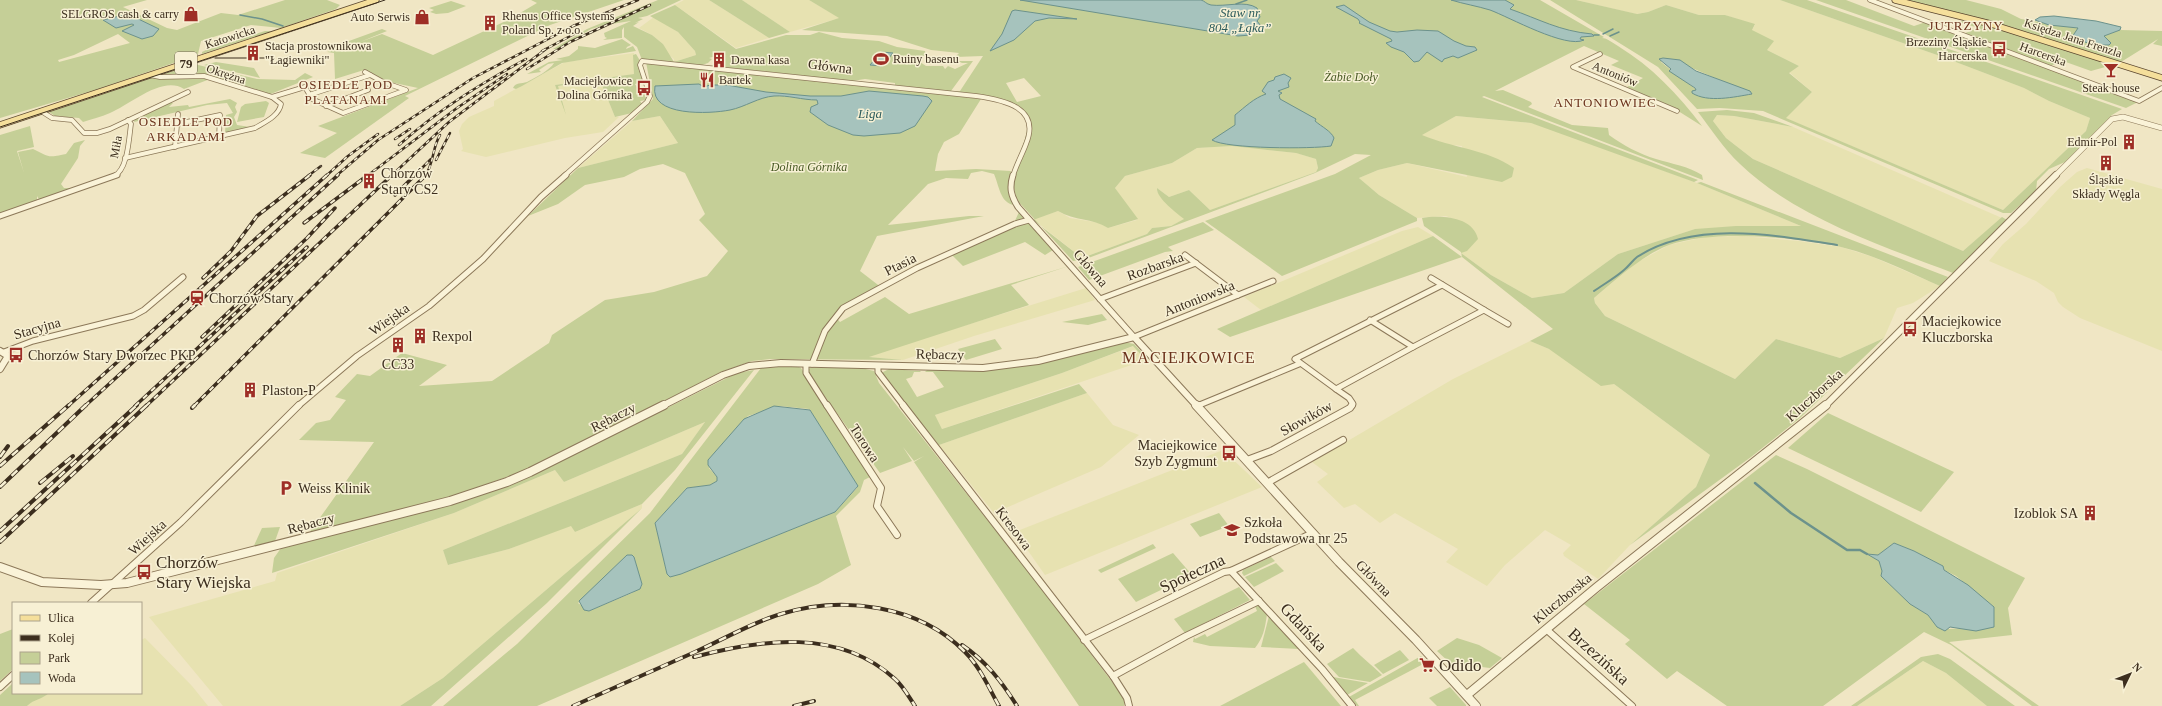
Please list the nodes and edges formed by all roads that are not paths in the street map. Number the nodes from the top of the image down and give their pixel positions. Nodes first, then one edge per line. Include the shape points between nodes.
1 (370, 0) edge
2 (376, 0) edge
3 (1870, 0) edge
4 (1895, 0) edge
5 (1906, 3) junction
6 (1902, 12) junction
7 (1600, 54) dead end
8 (642, 61) joint
9 (365, 72) dead end
10 (150, 75) junction
11 (370, 75) junction
12 (2162, 78) edge
13 (2162, 88) edge
14 (368, 90) dead end
15 (188, 92) dead end
16 (309, 95) junction
17 (272, 97) junction
18 (326, 106) junction
19 (41, 111) junction
20 (1677, 111) dead end
21 (178, 114) dead end
22 (128, 120) junction
23 (0, 123) edge
24 (177, 124) junction
25 (2162, 128) edge
26 (218, 137) junction
27 (175, 147) junction
28 (124, 158) junction
29 (0, 216) edge
30 (1029, 220) junction
31 (1185, 255) dead end
32 (1196, 263) junction
33 (183, 277) dead end
34 (1431, 278) dead end
35 (1273, 281) dead end
36 (1442, 285) junction
37 (1238, 295) junction
38 (1100, 299) junction
39 (1484, 310) junction
40 (1370, 320) junction
41 (1508, 324) dead end
42 (1134, 337) junction
43 (1413, 347) junction
44 (2, 352) edge
45 (809, 364) junction
46 (1299, 364) junction
47 (878, 366) junction
48 (0, 369) edge
49 (1336, 389) junction
50 (1196, 406) junction
51 (1343, 440) dead end
52 (1247, 460) junction
53 (1267, 483) junction
54 (1313, 533) junction
55 (897, 535) dead end
56 (0, 567) edge
57 (1231, 571) junction
58 (111, 585) junction
59 (1259, 600) junction
60 (92, 602) edge
61 (1546, 629) junction
62 (1084, 640) junction
63 (12, 676) edge
64 (1113, 676) junction
65 (0, 687) edge
66 (1467, 695) junction
67 (1129, 706) edge
68 (1352, 706) edge
69 (1476, 706) edge
70 (1632, 706) edge

1 - 23 main road, Katowicka / 79
2 - 10 main road, Katowicka / 79
3 - 6 street, Harcerska
4 - 5 main road
5 - 6 street
5 - 12 main road, Księdza Jana Frenzla via 2017,31
6 - 13 street, Harcerska via 2139,101
7 - 20 street, Antoniów via 1573,67
8 - 30 street, Główna via 850,82 992,99 1013,105 1028,118 1031,130 1010,183 1011,196
8 - 58 street, Wiejska via 640,65 650,96 648,100 541,198 483,258 429,306 357,356 303,401 181,522
9 - 11 street
10 - 17 street, Okrężna via 204,76
10 - 19 main road, Katowicka / 79
11 - 16 street
11 - 18 street via 406,90 342,113
14 - 18 street
15 - 22 street
16 - 17 street via 305,86
16 - 18 street
17 - 26 street via 281,107 269,120 253,129
19 - 22 street, Miła via 52,118 72,120 82,132 87,133 105,131
19 - 23 main road, Katowicka / 79
21 - 24 street
22 - 28 street, Miła via 131,124
24 - 26 street via 220,115
24 - 27 street
25 - 61 street, Kluczborska via 2125,117 2112,119 1818,413
26 - 27 street
27 - 28 street
28 - 29 street, Miła via 121,171 109,179
30 - 38 street, Główna
30 - 45 street, Ptasia via 917,268 843,308 825,331
31 - 32 street
32 - 37 street
32 - 38 street, Rozbarska
33 - 44 street, Stacyjna via 139,313 33,341
34 - 36 street
35 - 37 street, Antoniowska
36 - 39 street
36 - 40 street
37 - 42 street, Antoniowska
38 - 42 street, Główna
39 - 41 street
39 - 43 street, Słowików
40 - 43 street
40 - 46 street via 1295,359
42 - 47 street, Rębaczy via 1017,365 983,368
42 - 50 street, Główna
43 - 49 street, Słowików
44 - 48 street via 8,357
45 - 47 street, Rębaczy
45 - 55 street, Torowa via 806,373 878,484 880,488 877,506
45 - 58 street, Rębaczy via 763,364 736,370 568,454 481,491 175,572
46 - 49 street, Słowików
46 - 50 street
47 - 62 street, Kresowa via 882,378
49 - 52 street, Słowików via 1352,400 1352,406 1271,451
50 - 52 street, Główna
51 - 53 street
52 - 53 street, Główna
53 - 54 street, Główna
54 - 57 street, Społeczna
54 - 66 street, Główna
56 - 58 street, Rębaczy via 42,582
57 - 59 street, Gdańska
57 - 62 street, Społeczna via 1224,572
58 - 60 street
59 - 64 street
59 - 68 street, Gdańska via 1325,672
61 - 66 street, Kluczborska
61 - 70 street, Brzezińska
62 - 64 street, Kresowa
63 - 65 street
64 - 67 street, Kresowa
66 - 69 street, Główna

